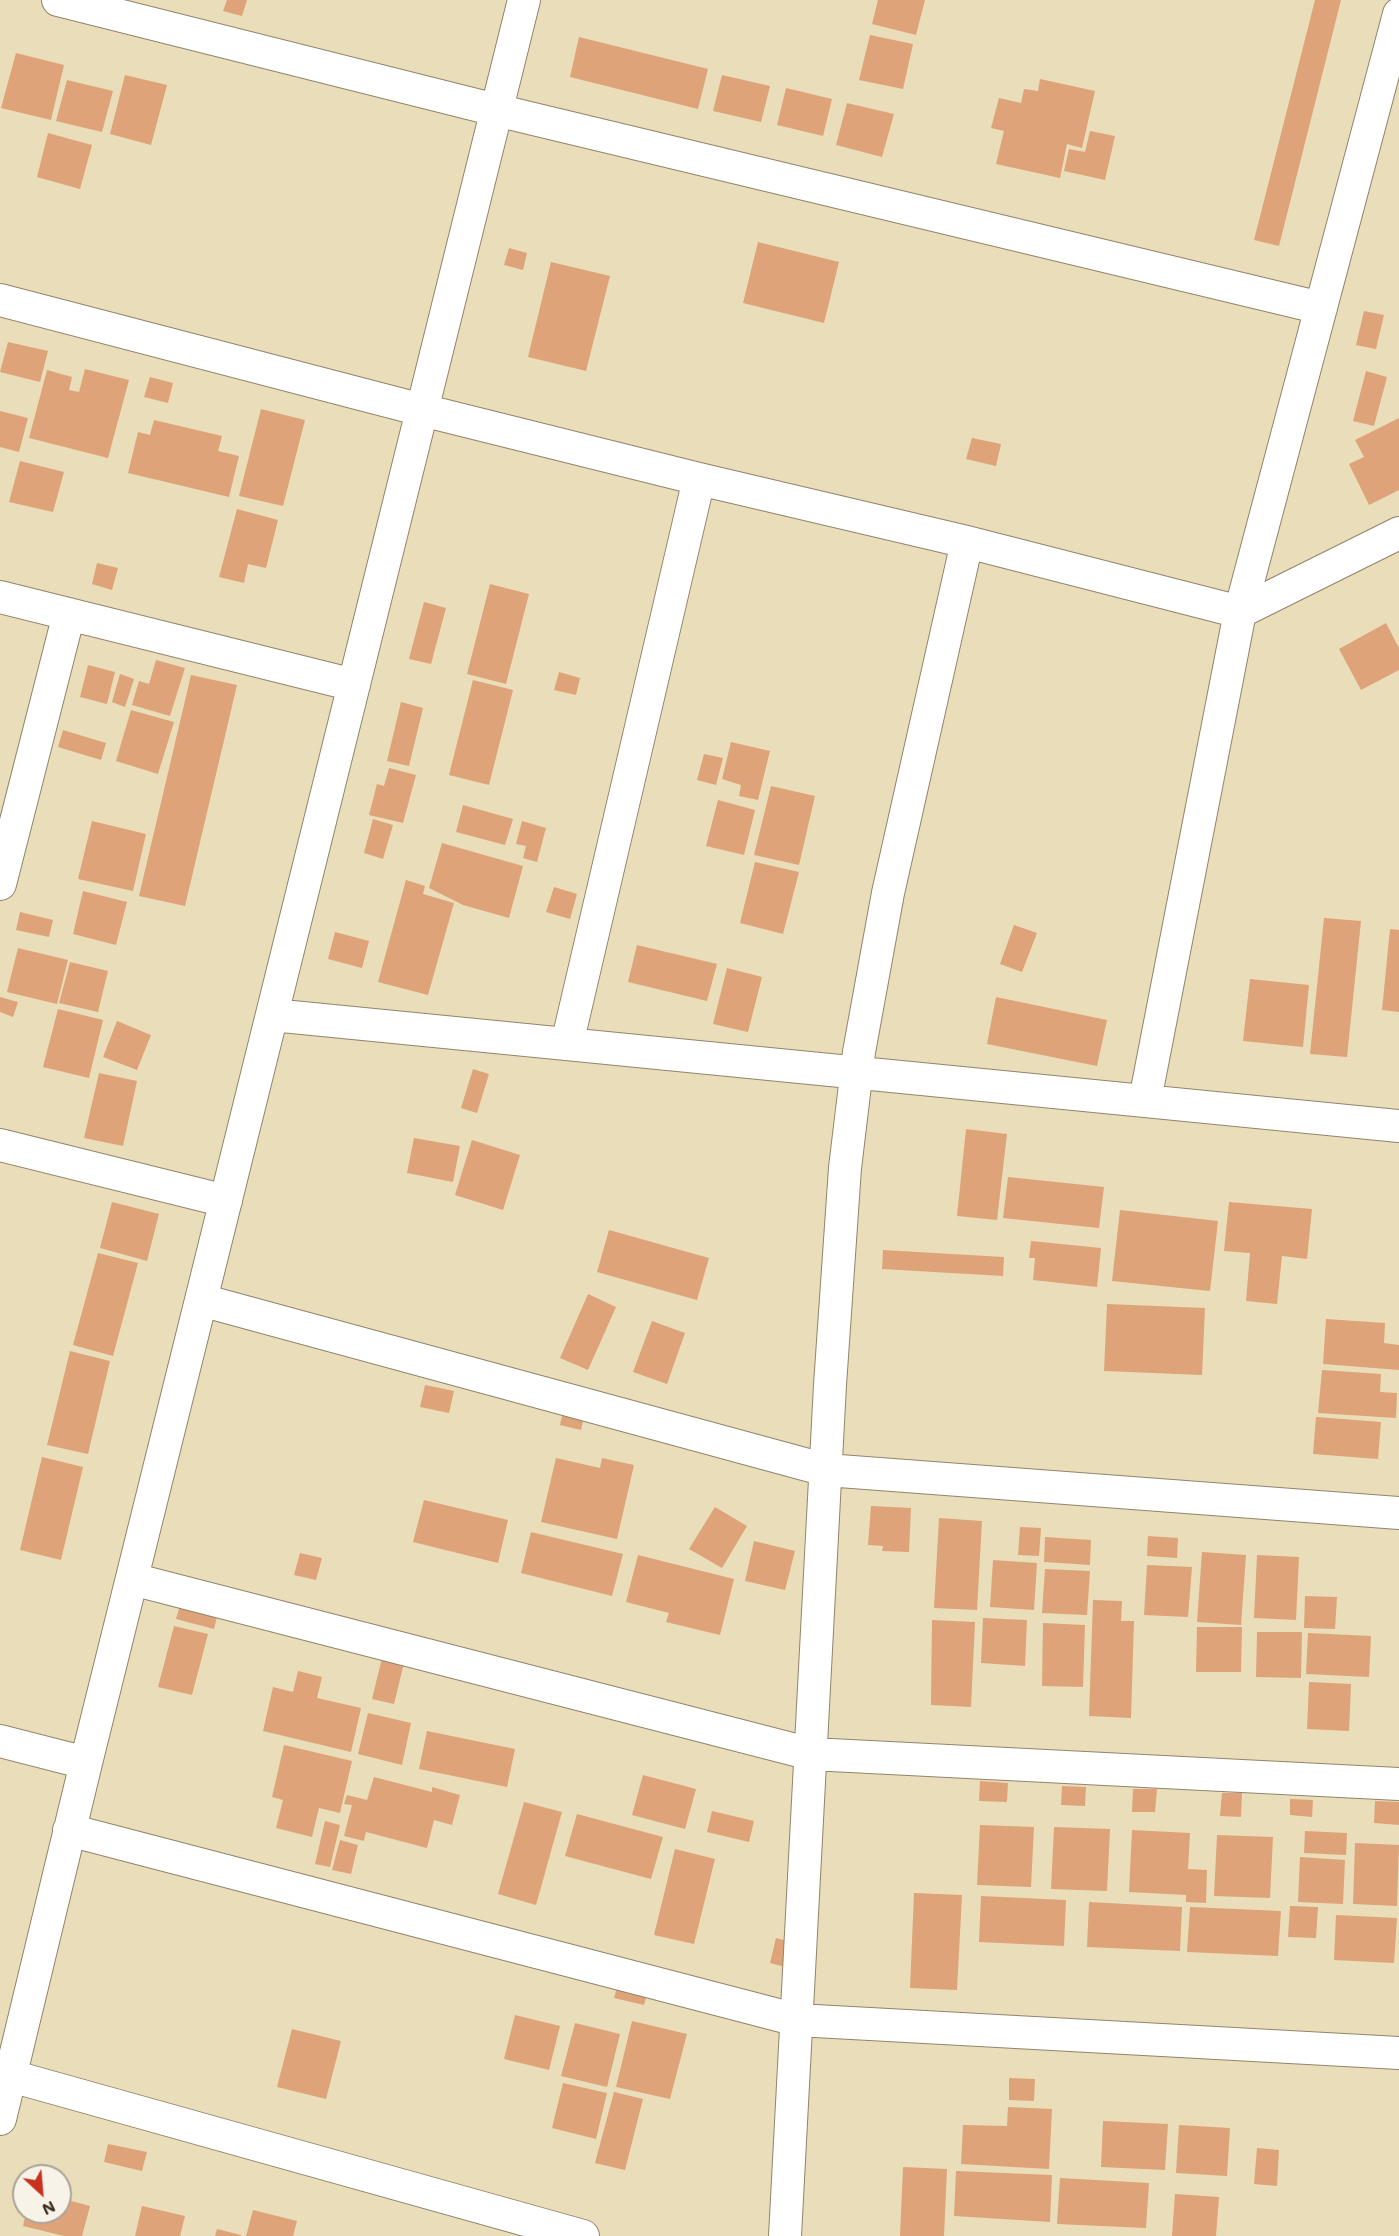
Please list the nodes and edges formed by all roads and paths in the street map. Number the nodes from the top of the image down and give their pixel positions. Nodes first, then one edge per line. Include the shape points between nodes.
1 (58, 0) edge
2 (524, 0) edge
3 (1399, 14) edge
4 (496, 110) junction
5 (0, 300) edge
6 (1321, 308) junction
7 (422, 410) junction
8 (699, 479) junction
9 (1399, 533) edge
10 (967, 542) junction
11 (0, 597) edge
12 (1240, 612) junction
13 (69, 614) junction
14 (354, 685) junction
15 (0, 884) edge
16 (272, 1015) junction
17 (567, 1044) junction
18 (856, 1072) junction
19 (1145, 1100) junction
20 (1399, 1126) edge
21 (0, 1145) edge
22 (226, 1201) junction
23 (201, 1300) junction
24 (826, 1470) junction
25 (1399, 1513) edge
26 (132, 1579) junction
27 (0, 1741) edge
28 (811, 1754) junction
29 (86, 1763) junction
30 (1399, 1784) edge
31 (69, 1830) junction
32 (797, 2020) junction
33 (1399, 2053) edge
34 (11, 2076) junction
35 (0, 2119) edge
36 (583, 2236) edge
37 (785, 2236) edge

1 - 4 street
2 - 4 street
3 - 6 street
4 - 6 street
4 - 7 street
5 - 7 street
6 - 12 street
7 - 8 street
7 - 14 street
8 - 10 street
8 - 17 street
9 - 12 street
10 - 12 street
10 - 18 street via 888,893
11 - 13 street
12 - 19 street
13 - 14 street
13 - 15 street
14 - 16 street
16 - 17 street
16 - 22 street
17 - 18 street
18 - 19 street
18 - 24 street via 845,1168
19 - 20 street
21 - 22 street
22 - 23 street
23 - 24 street
23 - 26 street
24 - 25 street
24 - 28 street
26 - 28 street
26 - 29 street
27 - 29 street
28 - 30 street
28 - 32 street
29 - 31 street
31 - 32 street
31 - 34 street
32 - 33 street
32 - 37 street
34 - 35 street
34 - 36 street

